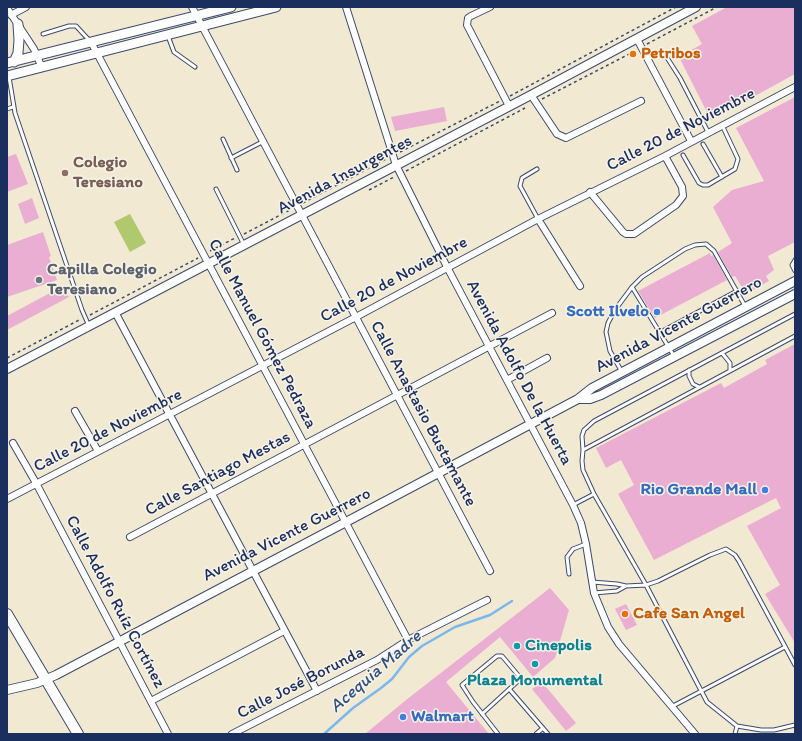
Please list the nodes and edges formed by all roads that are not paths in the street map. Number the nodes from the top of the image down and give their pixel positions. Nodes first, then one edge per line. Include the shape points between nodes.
1 (26, 7) edge
2 (192, 7) edge
3 (231, 7) edge
4 (276, 7) edge
5 (346, 7) edge
6 (490, 7) edge
7 (696, 7) edge
8 (7, 8) edge
9 (12, 15) junction
10 (196, 16) junction
11 (18, 24) junction
12 (202, 25) junction
13 (43, 34) dead end
14 (167, 34) junction
15 (637, 39) junction
16 (91, 42) junction
17 (97, 52) junction
18 (38, 56) junction
19 (649, 58) junction
20 (10, 62) edge
21 (195, 67) dead end
22 (42, 68) junction
23 (8, 76) edge
24 (795, 87) edge
25 (11, 93) junction
26 (7, 94) edge
27 (531, 95) junction
28 (641, 101) dead end
29 (509, 106) junction
30 (13, 107) junction
31 (7, 109) edge
32 (722, 125) junction
33 (708, 132) junction
34 (223, 139) dead end
35 (264, 141) junction
36 (691, 141) junction
37 (703, 144) dead end
38 (683, 155) dead end
39 (665, 156) junction
40 (231, 158) junction
41 (396, 165) junction
42 (237, 170) dead end
43 (537, 170) dead end
44 (722, 177) junction
45 (216, 189) dead end
46 (590, 192) junction
47 (301, 216) junction
48 (538, 219) junction
49 (244, 245) junction
50 (795, 260) edge
51 (208, 263) junction
52 (447, 267) junction
53 (795, 271) edge
54 (795, 281) edge
55 (580, 286) dead end
56 (632, 287) junction
57 (737, 291) junction
58 (795, 294) edge
59 (746, 307) junction
60 (115, 312) junction
61 (552, 313) dead end
62 (795, 314) edge
63 (356, 317) junction
64 (89, 326) junction
65 (659, 333) junction
66 (795, 336) edge
67 (489, 346) junction
68 (669, 347) junction
69 (722, 352) junction
70 (675, 357) junction
71 (547, 358) dead end
72 (263, 366) junction
73 (7, 369) edge
74 (689, 370) junction
75 (730, 370) junction
76 (622, 372) junction
77 (507, 380) junction
78 (699, 387) junction
79 (397, 395) junction
80 (578, 399) junction
81 (75, 411) dead end
82 (171, 414) junction
83 (530, 424) junction
84 (13, 443) dead end
85 (305, 444) junction
86 (583, 450) junction
87 (98, 451) junction
88 (439, 473) junction
89 (36, 483) junction
90 (212, 493) junction
91 (594, 494) junction
92 (7, 499) edge
93 (573, 505) junction
94 (346, 522) junction
95 (130, 537) dead end
96 (586, 544) junction
97 (252, 570) junction
98 (490, 571) dead end
99 (569, 574) dead end
100 (591, 582) junction
101 (646, 585) junction
102 (626, 586) junction
103 (594, 593) junction
104 (487, 600) dead end
105 (7, 614) edge
106 (284, 631) junction
107 (118, 640) junction
108 (408, 640) junction
109 (785, 647) junction
110 (795, 665) edge
111 (46, 679) junction
112 (7, 690) edge
113 (510, 690) junction
114 (317, 691) junction
115 (700, 692) junction
116 (151, 701) junction
117 (673, 706) junction
118 (482, 714) junction
119 (795, 725) edge
120 (737, 726) junction
121 (542, 728) junction
122 (774, 732) edge
123 (78, 734) edge
124 (168, 734) edge
125 (232, 734) edge
126 (498, 734) edge
127 (536, 734) edge
128 (548, 734) edge
129 (695, 734) edge
130 (735, 734) edge

1 - 9 street
2 - 10 street, Calle Anastasio Bustamante
3 - 10 main road
4 - 12 main road
5 - 41 street, Avenida Adolfo De la Huerta
6 - 29 street via 468,18 467,22
7 - 15 street, Avenida Insurgentes
8 - 9 street
9 - 11 street
10 - 12 street, Calle Anastasio Bustamante
10 - 16 main road
11 - 18 street
11 - 20 main road via 18,53
12 - 14 main road
12 - 35 street, Calle Anastasio Bustamante
13 - 16 lane via 76,26
14 - 17 main road
14 - 21 lane via 174,52
15 - 19 street
15 - 27 street, Avenida Insurgentes
16 - 17 street, Calle Manuel Gómez Pedraza
16 - 18 main road
17 - 22 main road
17 - 51 street, Calle Manuel Gómez Pedraza
18 - 20 main road
18 - 22 street
19 - 33 lane via 664,53
19 - 36 street
22 - 23 main road
23 - 25 lane
24 - 32 street, Calle 20 de Noviembre
25 - 26 lane
25 - 30 lane
27 - 28 street via 559,136 566,138
27 - 29 street, Avenida Insurgentes
29 - 41 street, Avenida Insurgentes
30 - 31 lane
30 - 64 lane
32 - 33 street, Calle 20 de Noviembre
32 - 44 lane via 738,159 735,169
33 - 36 street, Calle 20 de Noviembre
34 - 40 lane
35 - 40 lane
35 - 47 street, Calle Anastasio Bustamante
36 - 39 street, Calle 20 de Noviembre
37 - 44 lane
38 - 44 lane via 699,183 708,185
39 - 46 street, Calle 20 de Noviembre
39 - 46 street via 682,187 683,196 676,205 634,234 623,232
40 - 42 lane
41 - 47 street, Avenida Insurgentes
41 - 52 street, Avenida Adolfo De la Huerta
43 - 48 lane via 522,178 520,186
45 - 49 lane
46 - 48 street, Calle 20 de Noviembre
47 - 49 street, Avenida Insurgentes
47 - 63 street, Calle Anastasio Bustamante
48 - 52 street, Calle 20 de Noviembre
48 - 55 street
49 - 51 street, Avenida Insurgentes
50 - 53 lane via 792,265
51 - 60 street, Avenida Insurgentes
51 - 72 street, Calle Manuel Gómez Pedraza
52 - 63 street, Calle 20 de Noviembre
52 - 67 street, Avenida Adolfo De la Huerta
54 - 59 street, Avenida Vicente Guerrero
56 - 57 lane via 642,277 701,243 710,246 714,251
56 - 65 lane
56 - 76 lane via 615,310 606,332 610,350
57 - 59 lane
57 - 65 lane
58 - 70 street, Avenida Vicente Guerrero
59 - 68 street, Avenida Vicente Guerrero
60 - 64 street, Avenida Insurgentes
60 - 82 street
61 - 67 street, Calle Santiago Mestas
62 - 69 lane
63 - 72 street, Calle 20 de Noviembre
63 - 79 street, Calle Anastasio Bustamante
64 - 73 street, Avenida Insurgentes
65 - 68 lane
66 - 75 lane
67 - 77 street, Avenida Adolfo De la Huerta
67 - 79 street, Calle Santiago Mestas
68 - 70 lane
68 - 76 street, Avenida Vicente Guerrero
69 - 74 lane
69 - 75 lane via 730,363
70 - 80 street, Avenida Vicente Guerrero via 602,395
71 - 77 street
72 - 82 street, Calle 20 de Noviembre
72 - 85 street, Calle Manuel Gómez Pedraza
74 - 78 lane via 693,384
74 - 86 lane via 594,421 584,430
75 - 78 lane
76 - 80 street, Avenida Vicente Guerrero via 583,393
77 - 83 street, Avenida Adolfo De la Huerta
78 - 86 lane
79 - 85 street, Calle Santiago Mestas
79 - 88 street, Calle Anastasio Bustamante
80 - 83 street, Avenida Vicente Guerrero
81 - 87 street
82 - 87 street, Calle 20 de Noviembre
82 - 90 street
83 - 88 street, Avenida Vicente Guerrero
83 - 93 street, Avenida Adolfo De la Huerta
84 - 89 street, Calle Adolfo Ruíz Cortínez
85 - 90 street, Calle Santiago Mestas
85 - 94 street, Calle Manuel Gómez Pedraza
86 - 91 lane via 583,470
87 - 89 street, Calle 20 de Noviembre
88 - 94 street, Avenida Vicente Guerrero
88 - 98 street, Calle Anastasio Bustamante
89 - 92 street, Calle 20 de Noviembre
89 - 107 street, Calle Adolfo Ruíz Cortínez
90 - 95 street, Calle Santiago Mestas
90 - 97 street
91 - 93 lane
91 - 101 lane
93 - 96 street, Avenida Adolfo De la Huerta
94 - 97 street, Avenida Vicente Guerrero
94 - 108 street, Calle Manuel Gómez Pedraza
96 - 99 lane via 573,549 568,557
96 - 100 street, Avenida Adolfo De la Huerta
97 - 106 street
97 - 107 street, Avenida Vicente Guerrero
100 - 102 lane
100 - 103 street, Avenida Adolfo De la Huerta
101 - 102 lane
101 - 109 lane via 726,549 739,561
101 - 115 lane
102 - 103 lane via 617,592
103 - 117 street, Avenida Adolfo De la Huerta via 613,636
104 - 108 street, Calle José Borunda
105 - 111 main road
106 - 114 street
106 - 116 street
107 - 111 street, Avenida Vicente Guerrero
107 - 116 street, Calle Adolfo Ruíz Cortínez
108 - 114 street, Calle José Borunda via 377,660
109 - 110 lane
109 - 115 lane
111 - 112 street, Avenida Vicente Guerrero
111 - 123 main road
113 - 118 lane
113 - 118 lane via 517,682 518,675 502,656 497,656 464,682 462,688
113 - 121 lane
114 - 125 street, Calle José Borunda
115 - 117 lane
115 - 120 lane via 707,702
116 - 124 street, Calle Adolfo Ruíz Cortínez
117 - 129 street, Avenida Adolfo De la Huerta
118 - 126 lane
119 - 122 lane
120 - 122 lane
120 - 130 lane
121 - 127 lane
121 - 128 lane

